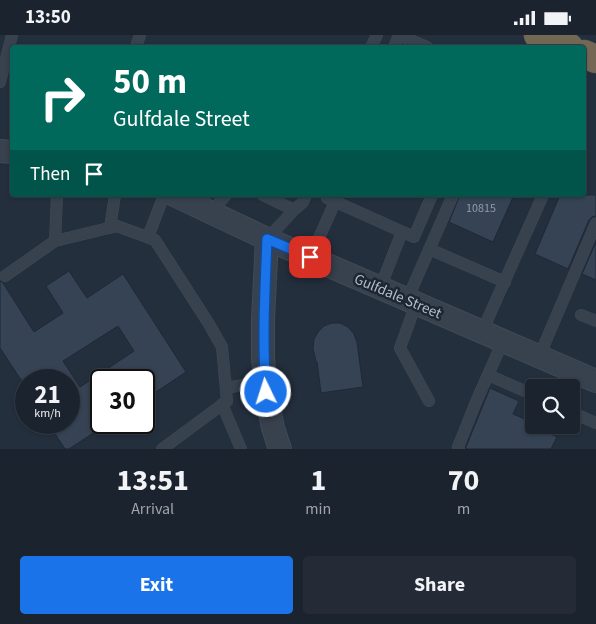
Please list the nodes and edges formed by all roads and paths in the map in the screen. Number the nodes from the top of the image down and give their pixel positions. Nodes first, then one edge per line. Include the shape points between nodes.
1 (12, 35) edge
2 (538, 35) edge
3 (395, 45) edge
4 (422, 45) edge
5 (564, 45) edge
6 (0, 82) edge
7 (57, 197) edge
8 (115, 197) edge
9 (174, 197) edge
10 (177, 197) edge
11 (224, 197) edge
12 (267, 197) edge
13 (305, 197) edge
14 (431, 197) edge
15 (452, 197) edge
16 (543, 197) edge
17 (332, 198) edge
18 (294, 210) junction
19 (211, 212) junction
20 (596, 223) edge
21 (110, 228) junction
22 (402, 232) junction
23 (148, 237) junction
24 (267, 239) junction
25 (55, 241) junction
26 (429, 249) junction
27 (310, 257) junction
28 (5, 276) dead end
29 (505, 282) junction
30 (380, 288) junction
31 (412, 302) junction
32 (581, 315) dead end
33 (596, 321) edge
34 (482, 332) junction
35 (503, 341) junction
36 (539, 357) junction
37 (488, 375) junction
38 (265, 381) junction
39 (596, 381) edge
40 (226, 388) junction
41 (525, 391) edge
42 (429, 401) dead end
43 (222, 404) junction
44 (580, 416) edge
45 (596, 423) edge
46 (162, 449) edge
47 (241, 449) edge
48 (280, 449) edge
49 (459, 449) edge

1 - 6 lane
2 - 5 highway
3 - 4 lane via 399,35
7 - 25 lane
8 - 21 lane
9 - 23 lane
10 - 19 street, Gulfdale Street
11 - 19 lane
12 - 18 lane
13 - 18 lane
14 - 22 lane via 414,237
15 - 26 lane
16 - 29 lane
17 - 22 lane
17 - 27 lane
18 - 24 lane
19 - 24 street, Gulfdale Street
20 - 36 lane
21 - 23 lane via 117,226
21 - 25 lane
22 - 30 lane
23 - 40 lane via 155,240 222,347
24 - 27 street, Gulfdale Street
24 - 38 street
25 - 28 lane
26 - 29 lane
26 - 31 lane
27 - 30 street, Gulfdale Street
29 - 34 lane
30 - 31 street, Gulfdale Street
31 - 34 street, Gulfdale Street
31 - 42 lane via 400,348
32 - 33 lane
34 - 35 street, Gulfdale Street
35 - 36 street, Gulfdale Street
35 - 37 lane
36 - 39 street, Gulfdale Street
37 - 41 lane
37 - 49 lane
38 - 40 lane
38 - 48 street
40 - 43 lane via 227,401
43 - 46 lane
43 - 47 lane
44 - 45 lane

